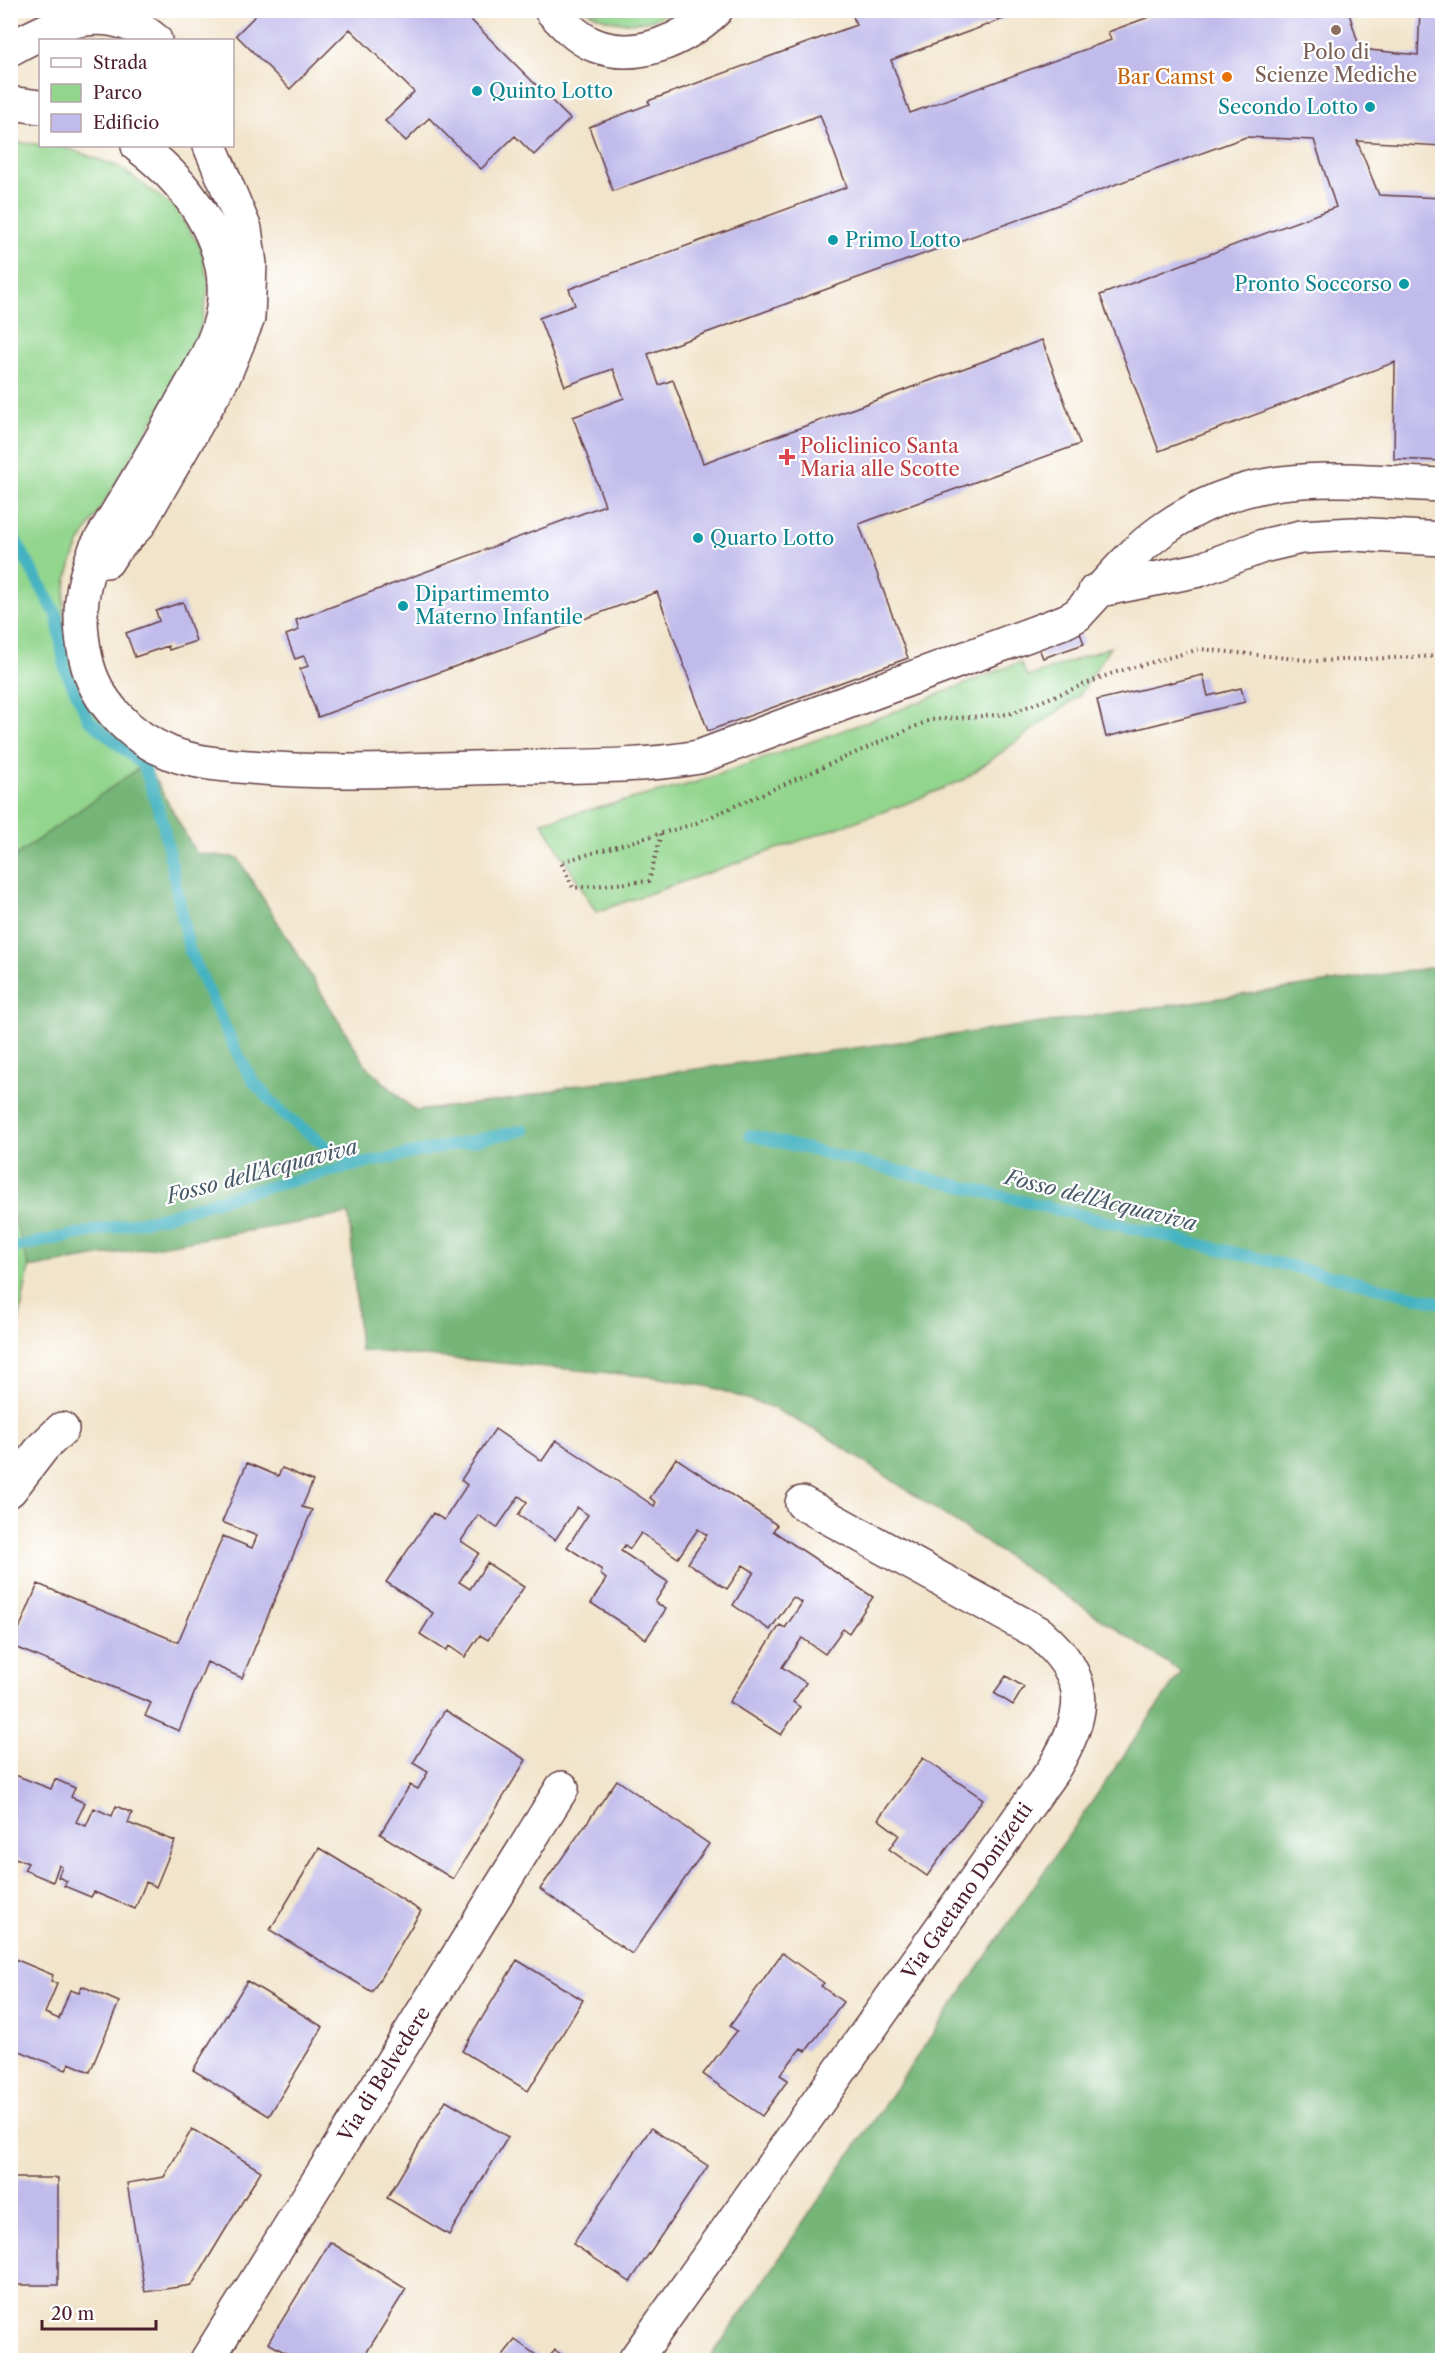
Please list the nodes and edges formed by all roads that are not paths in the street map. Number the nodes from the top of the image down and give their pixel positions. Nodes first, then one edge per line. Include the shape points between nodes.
1 (551, 10) edge
2 (716, 10) edge
3 (154, 39) edge
4 (10, 50) edge
5 (10, 103) edge
6 (39, 107) edge
7 (139, 147) edge
8 (210, 147) edge
9 (1443, 485) edge
10 (1443, 539) edge
11 (1103, 587) junction
12 (63, 1428) dead end
13 (10, 1490) edge
14 (802, 1503) dead end
15 (562, 1788) dead end
16 (207, 2361) edge
17 (635, 2361) edge

1 - 2 street via 593,45 623,51 644,49 686,34
3 - 4 street via 133,24 91,17 53,25
5 - 6 street
7 - 11 street via 173,176 205,218 218,249 223,280 221,314 211,345 96,548 81,592 82,643 97,689 115,715 156,747 213,763 320,772 678,761 731,747 1066,621 1077,615
8 - 11 street via 245,229 250,264 248,318 225,374 139,524 114,550 101,577 97,597 98,635 115,684 135,713 165,736 206,748 266,753 563,751 680,744
9 - 11 street via 1318,480 1260,486 1202,507 1173,523 1134,554
10 - 11 street via 1353,534 1301,537 1263,546 1199,570
12 - 13 street
14 - 17 street, Via Gaetano Donizetti via 1039,1633 1065,1659 1075,1677 1080,1691 1077,1722 1053,1770
15 - 16 street, Via di Belvedere

